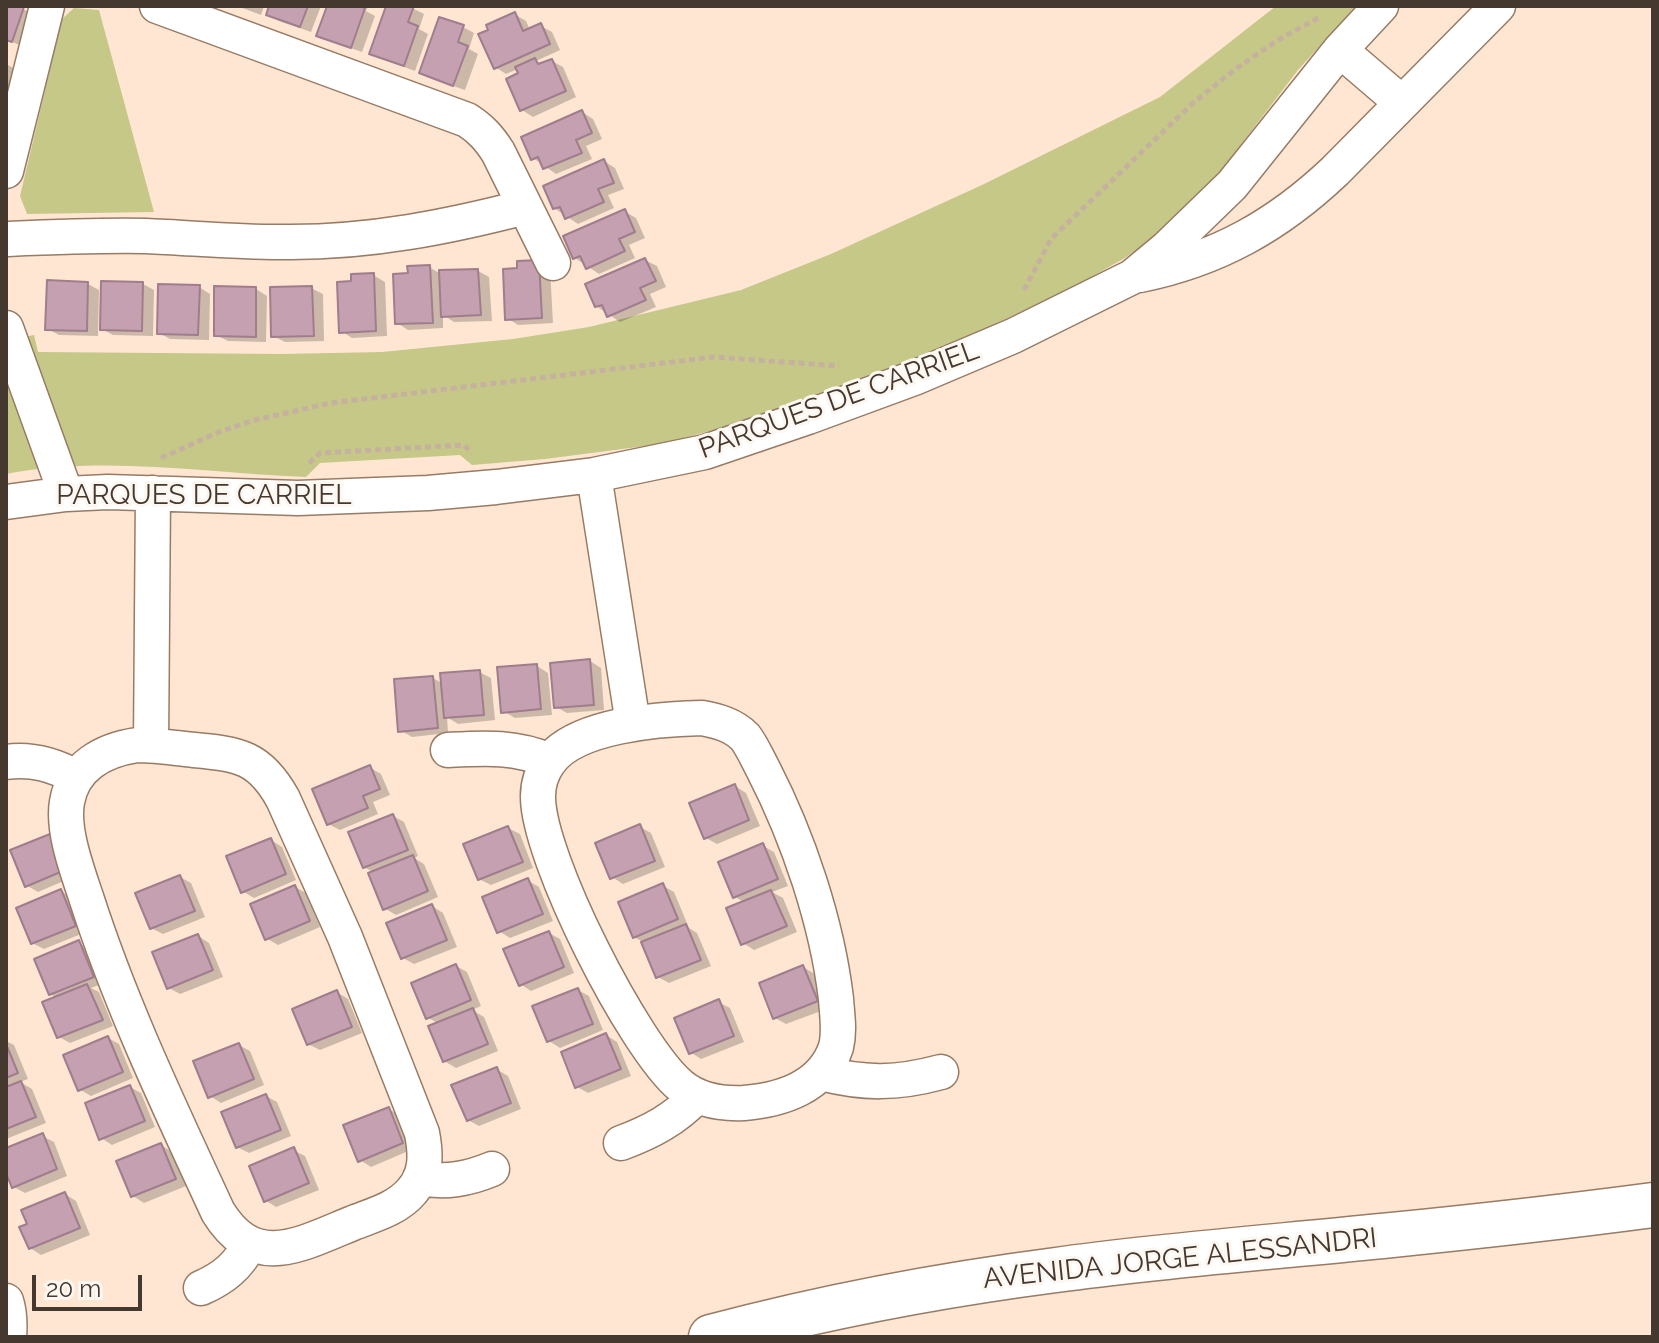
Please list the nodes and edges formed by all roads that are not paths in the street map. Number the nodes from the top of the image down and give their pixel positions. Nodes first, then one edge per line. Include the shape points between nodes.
1 (47, 6) edge
2 (157, 6) edge
3 (1381, 6) edge
4 (1498, 6) edge
5 (1340, 50) junction
6 (1402, 103) junction
7 (6, 171) edge
8 (525, 207) junction
9 (6, 239) edge
10 (553, 263) dead end
11 (1132, 277) junction
12 (6, 328) edge
13 (594, 475) junction
14 (159, 479) junction
15 (66, 494) junction
16 (6, 502) edge
17 (633, 724) junction
18 (151, 745) junction
19 (448, 750) dead end
20 (550, 761) junction
21 (6, 762) edge
22 (76, 777) junction
23 (941, 1072) dead end
24 (821, 1073) junction
25 (697, 1096) junction
26 (621, 1143) dead end
27 (492, 1169) dead end
28 (420, 1178) junction
29 (1653, 1205) edge
30 (250, 1244) junction
31 (201, 1288) dead end
32 (6, 1301) edge
33 (9, 1337) edge
34 (711, 1337) edge

1 - 7 street
2 - 8 street via 467,120 490,139
3 - 5 street, PARQUES DE CARRIEL
4 - 6 street, PARQUES DE CARRIEL
5 - 6 street
5 - 11 street, PARQUES DE CARRIEL via 1232,185
6 - 11 street, PARQUES DE CARRIEL via 1311,193 1258,231 1195,261
8 - 9 street via 350,240
8 - 10 street
11 - 13 street, PARQUES DE CARRIEL via 914,378 705,452
12 - 15 street
13 - 14 street, PARQUES DE CARRIEL via 360,496 236,497
13 - 17 street
14 - 15 street, PARQUES DE CARRIEL
14 - 18 street
15 - 16 street, PARQUES DE CARRIEL
17 - 20 street via 569,744
17 - 24 street via 718,721 733,727 754,753 793,838 827,944 838,1033
18 - 22 street via 109,751
18 - 28 street via 230,753 247,759 275,783 345,937 422,1133 425,1164
19 - 20 street via 504,748
20 - 25 street via 538,794 542,827 572,905 644,1041 675,1080
21 - 22 street via 33,761
22 - 30 street via 66,816 96,927 142,1047 218,1212
23 - 24 street via 889,1082
24 - 25 street via 808,1085 763,1101 726,1103
25 - 26 street via 668,1121
27 - 28 street via 450,1181
28 - 30 street via 401,1202 302,1243 275,1249
29 - 34 highway, AVENIDA JORGE ALESSANDRI via 1055,1270 863,1301
30 - 31 street via 234,1268
32 - 33 street

